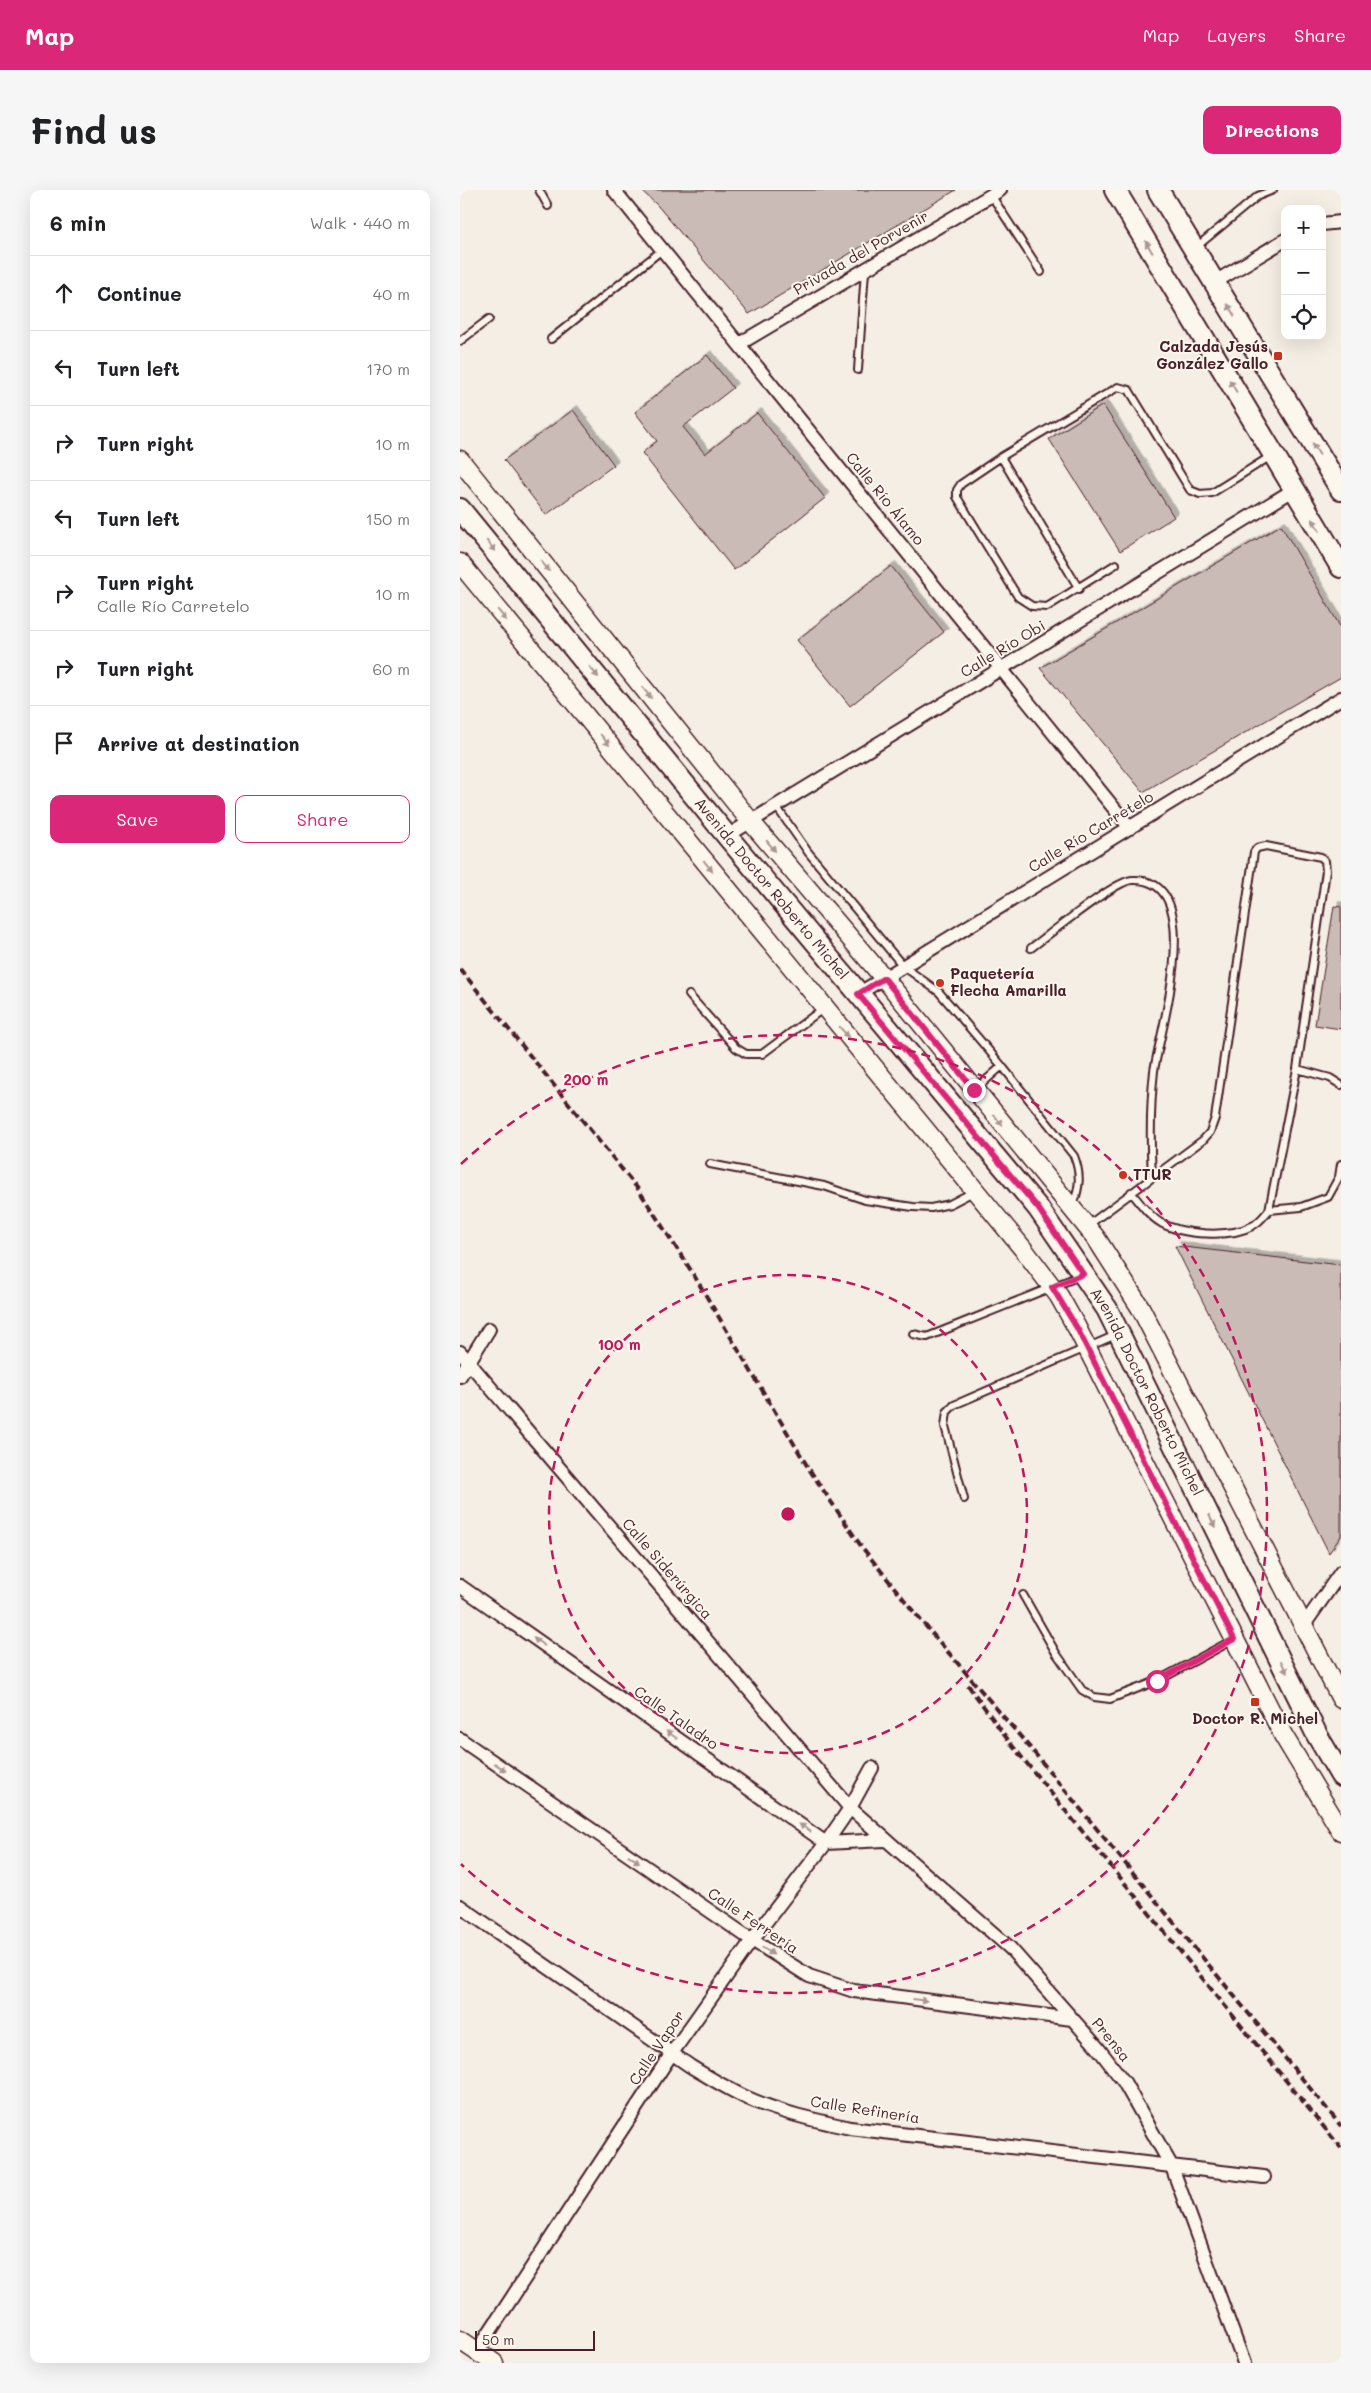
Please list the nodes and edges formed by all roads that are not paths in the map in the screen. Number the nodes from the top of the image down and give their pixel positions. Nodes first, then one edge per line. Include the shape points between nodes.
1 (538, 190) edge
2 (615, 190) edge
3 (1115, 190) edge
4 (1158, 190) edge
5 (1273, 190) edge
6 (995, 193) edge
7 (548, 206) dead end
8 (1341, 222) edge
9 (1326, 224) edge
10 (1281, 242) edge
11 (1194, 249) junction
12 (662, 250) junction
13 (866, 269) junction
14 (1041, 272) dead end
15 (1215, 282) junction
16 (489, 320) dead end
17 (551, 339) dead end
18 (460, 341) edge
19 (738, 344) junction
20 (858, 370) dead end
21 (1274, 454) junction
22 (1001, 458) junction
23 (460, 460) edge
24 (1295, 489) junction
25 (1341, 490) edge
26 (460, 509) edge
27 (460, 563) edge
28 (1116, 564) dead end
29 (1341, 567) edge
30 (1079, 589) junction
31 (1001, 669) junction
32 (1341, 698) edge
33 (776, 806) junction
34 (750, 822) junction
35 (1130, 828) junction
36 (727, 836) junction
37 (1031, 948) dead end
38 (903, 966) junction
39 (884, 978) junction
40 (858, 994) junction
41 (689, 995) dead end
42 (824, 1008) junction
43 (1002, 1066) junction
44 (1297, 1069) junction
45 (1341, 1085) edge
46 (974, 1090) junction
47 (710, 1164) dead end
48 (1341, 1164) edge
49 (1152, 1177) junction
50 (976, 1191) junction
51 (1131, 1192) junction
52 (1072, 1208) junction
53 (1269, 1210) junction
54 (1086, 1226) junction
55 (1083, 1274) junction
56 (1052, 1287) junction
57 (489, 1329) dead end
58 (913, 1334) dead end
59 (1119, 1334) junction
60 (1087, 1348) junction
61 (460, 1352) edge
62 (470, 1363) junction
63 (460, 1376) edge
64 (964, 1499) dead end
65 (1341, 1572) edge
66 (460, 1586) edge
67 (1023, 1595) dead end
68 (1304, 1625) junction
69 (1234, 1639) junction
70 (1341, 1699) edge
71 (460, 1739) edge
72 (872, 1768) dead end
73 (1341, 1776) edge
74 (850, 1808) junction
75 (1341, 1831) edge
76 (884, 1840) junction
77 (826, 1843) junction
78 (460, 1906) edge
79 (752, 1940) junction
80 (1072, 2018) junction
81 (672, 2053) junction
82 (1172, 2167) junction
83 (1264, 2177) dead end
84 (460, 2340) edge
85 (477, 2352) junction
86 (494, 2363) edge
87 (1244, 2363) edge

1 - 7 lane
2 - 12 street, Calle Río Álamo
21 -> 3 main road
4 - 11 main road
5 - 11 lane via 1258,196
6 - 13 street, Privada del Porvenir
6 - 14 lane
8 - 9 street
10 - 15 street
11 - 15 main road
12 - 17 lane
12 - 19 street, Calle Río Álamo
13 - 19 street, Privada del Porvenir
13 - 20 lane
25 -> 15 main road
16 - 18 lane
19 - 31 street, Calle Río Álamo
21 - 22 lane via 1212,493 1200,494 1190,490 1129,390 1118,387
21 - 24 main road
22 - 30 lane
22 - 30 lane via 962,484 957,490 957,497 1018,597 1032,606 1047,607
23 -> 34 main road, Avenida Doctor Roberto Michel
29 -> 24 main road
24 - 31 street, Calle Río Obi
26 -> 36 main road, Avenida Doctor Roberto Michel
27 -> 42 main road
28 - 30 lane
31 - 33 street, Calle Río Obi
31 - 35 street, Calle Río Álamo
32 - 35 street, Calle Río Carretelo
33 - 34 street, Calle Río Obi
33 - 38 lane via 808,852
34 - 36 street, Calle Río Obi
34 -> 39 main road, Avenida Doctor Roberto Michel
35 - 38 street, Calle Río Carretelo
36 - 40 main road, Avenida Doctor Roberto Michel
37 - 49 lane via 1130,880 1147,882 1162,892 1173,912 1176,949 1150,1113
38 - 39 street, Calle Río Carretelo
38 - 43 lane via 938,992
39 - 40 street, Calle Río Carretelo
39 - 46 main road, Avenida Doctor Roberto Michel
40 - 55 main road, Avenida Doctor Roberto Michel via 1038,1208
41 - 42 lane via 736,1048 754,1055 762,1054
42 -> 50 main road
43 - 46 lane
43 - 52 lane via 1074,1156 1080,1181
44 - 45 lane via 1330,1078
44 - 49 lane via 1326,865 1316,854 1262,846 1252,856 1215,1118 1203,1140
44 - 53 lane
46 -> 52 main road, Avenida Doctor Roberto Michel
47 - 50 lane via 824,1186 865,1200 913,1207 950,1204
48 - 53 lane via 1339,1178 1328,1197 1301,1207
49 - 51 lane
50 - 56 main road
51 - 53 lane via 1162,1223 1199,1233 1230,1233 1252,1226
51 - 54 lane
52 - 54 main road, Avenida Doctor Roberto Michel
54 - 68 main road, Avenida Doctor Roberto Michel via 1140,1307
55 - 56 lane
55 - 59 main road, Avenida Doctor Roberto Michel via 1107,1309
56 - 58 lane via 927,1337
56 - 60 main road
57 - 62 street
59 - 60 lane
59 -> 73 main road, Avenida Doctor Roberto Michel via 1317,1734
60 - 64 lane via 954,1405 947,1412 946,1432
60 - 69 main road
61 - 62 street, Calle Siderúrgica
62 - 63 street
62 - 74 street, Calle Siderúrgica
65 - 68 street
77 -> 66 street, Calle Taladro
67 - 69 lane via 1056,1653 1082,1690 1094,1698 1110,1699 1157,1681
68 - 70 main road, Avenida Doctor Roberto Michel
69 - 75 main road via 1283,1735
71 -> 79 street, Calle Ferrería
72 - 74 street, Calle Vapor
74 - 76 street, Prensa
74 - 77 street, Calle Vapor
76 - 77 street
76 - 80 street, Prensa via 1010,1948
77 - 79 street, Calle Vapor
78 - 81 street, Calle Refinería
79 -> 80 street, Calle Ferrería via 796,1969 854,1992
79 - 81 street, Calle Vapor
80 - 82 street, Prensa via 1124,2082
81 - 82 street, Calle Refinería via 743,2096 805,2118 850,2128
81 - 85 street, Calle Vapor
82 - 83 street, Calle Refinería
82 - 87 street, Prensa
84 - 85 main road
85 - 86 main road

